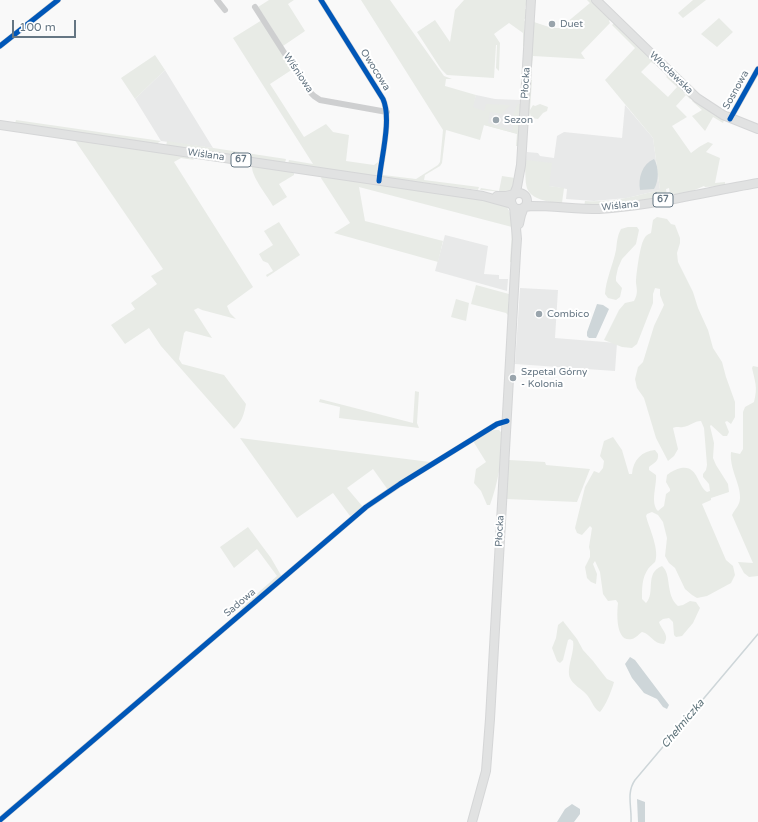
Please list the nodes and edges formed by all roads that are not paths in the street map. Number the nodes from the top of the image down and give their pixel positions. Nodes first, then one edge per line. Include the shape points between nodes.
1 (58, 0) edge
2 (218, 0) edge
3 (321, 0) edge
4 (531, 0) edge
5 (596, 0) edge
6 (255, 7) dead end
7 (225, 10) dead end
8 (0, 46) edge
9 (758, 69) edge
10 (387, 112) junction
11 (730, 119) junction
12 (0, 125) edge
13 (758, 129) edge
14 (521, 165) junction
15 (378, 181) junction
16 (758, 183) edge
17 (514, 194) junction
18 (483, 196) junction
19 (526, 197) junction
20 (513, 206) junction
21 (552, 206) junction
22 (524, 207) junction
23 (517, 239) junction
24 (507, 420) junction
25 (0, 820) edge
26 (472, 822) edge

1 - 8 street
2 - 7 street
3 - 10 street, Owocowa via 382,99
4 - 14 main road, Płocka
5 - 11 main road, Włocławska via 687,89
6 - 10 street, Wiśniowa via 314,96 326,102
9 - 11 street, Sosnowa
10 - 15 street, Owocowa
11 - 13 main road, Włocławska
12 - 15 main road, Wiślana / 67
14 - 17 main road, Płocka
14 - 19 main road, Płocka via 522,187
15 - 18 main road, Wiślana / 67
16 - 21 main road, Wiślana / 67 via 629,206 592,209
17 - 18 main road, Wiślana / 67
17 - 19 main road, 67 via 520,193
17 - 20 main road via 511,199
18 - 20 main road, Wiślana / 67
19 - 21 main road, Wiślana / 67
19 - 22 main road via 527,203
20 - 22 main road, 67 via 519,209
20 - 23 main road, Płocka
21 - 22 main road, Wiślana / 67
22 - 23 main road, Płocka
23 - 24 main road, Płocka
24 - 25 street, Sadowa via 366,507
24 - 26 main road, Płocka via 487,758

